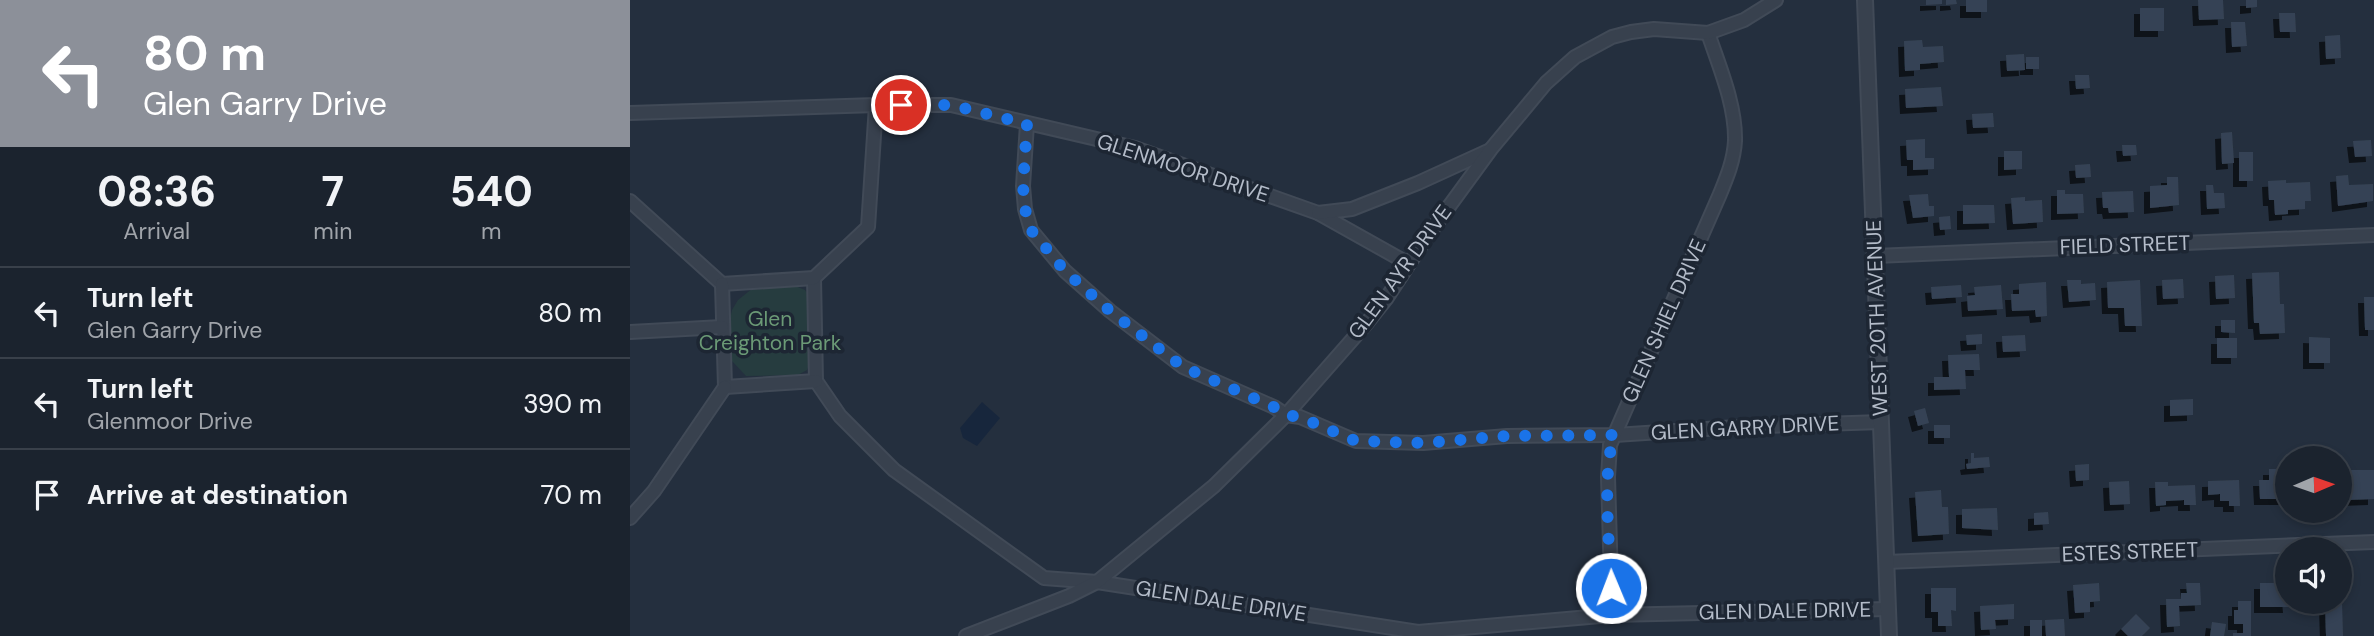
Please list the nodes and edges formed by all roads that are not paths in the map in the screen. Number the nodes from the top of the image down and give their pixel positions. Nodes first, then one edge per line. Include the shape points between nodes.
1 (1776, 0) edge
2 (1865, 0) edge
3 (1708, 33) junction
4 (876, 105) junction
5 (630, 113) edge
6 (1027, 124) junction
7 (1491, 149) junction
8 (630, 201) edge
9 (1318, 213) junction
10 (2374, 235) edge
11 (1875, 256) junction
12 (1409, 264) junction
13 (814, 278) junction
14 (722, 284) junction
15 (722, 327) junction
16 (630, 332) edge
17 (816, 381) junction
18 (725, 387) junction
19 (1286, 415) junction
20 (1881, 422) junction
21 (1615, 435) junction
22 (630, 519) edge
23 (2374, 542) edge
24 (1886, 562) junction
25 (1097, 582) junction
26 (1888, 608) junction
27 (1612, 615) junction
28 (967, 636) edge
29 (1889, 636) edge

1 - 3 street, GLEN AYR DRIVE via 1744,20
2 - 11 street, WEST 20TH AVENUE
3 - 7 street, GLEN AYR DRIVE via 1654,29 1594,45 1546,83
3 - 21 street, GLEN SHIEL DRIVE via 1733,116 1733,157
4 - 5 street, GLENMOOR DRIVE
4 - 6 street, GLENMOOR DRIVE via 951,105
4 - 13 street via 868,227
6 - 9 street, GLENMOOR DRIVE via 1135,148
6 - 19 street, GLEN GARRY DRIVE via 1025,209 1031,230 1065,271 1183,367
7 - 9 street via 1352,209
7 - 12 street, GLEN AYR DRIVE
8 - 14 street
9 - 12 street, GLENMOOR DRIVE
10 - 11 street, FIELD STREET
11 - 20 street, WEST 20TH AVENUE
12 - 19 street, GLEN AYR DRIVE via 1366,324
13 - 14 street
13 - 17 street
14 - 15 street
15 - 16 street
15 - 18 street
17 - 18 street
17 - 25 street, GLEN DALE DRIVE via 840,416 894,470 1044,578
18 - 22 street
19 - 21 street, GLEN GARRY DRIVE via 1356,441 1423,443
19 - 25 street, GLEN AYR DRIVE via 1214,486
20 - 21 street, GLEN GARRY DRIVE
20 - 24 street, WEST 20TH AVENUE
21 - 27 street, GLEN SHIEL DRIVE via 1608,477
23 - 24 street, ESTES STREET
24 - 26 street, WEST 20TH AVENUE
25 - 27 street, GLEN DALE DRIVE via 1418,632
25 - 28 street, GLEN AYR DRIVE
26 - 27 street, GLEN DALE DRIVE
26 - 29 street, WEST 20TH AVENUE

